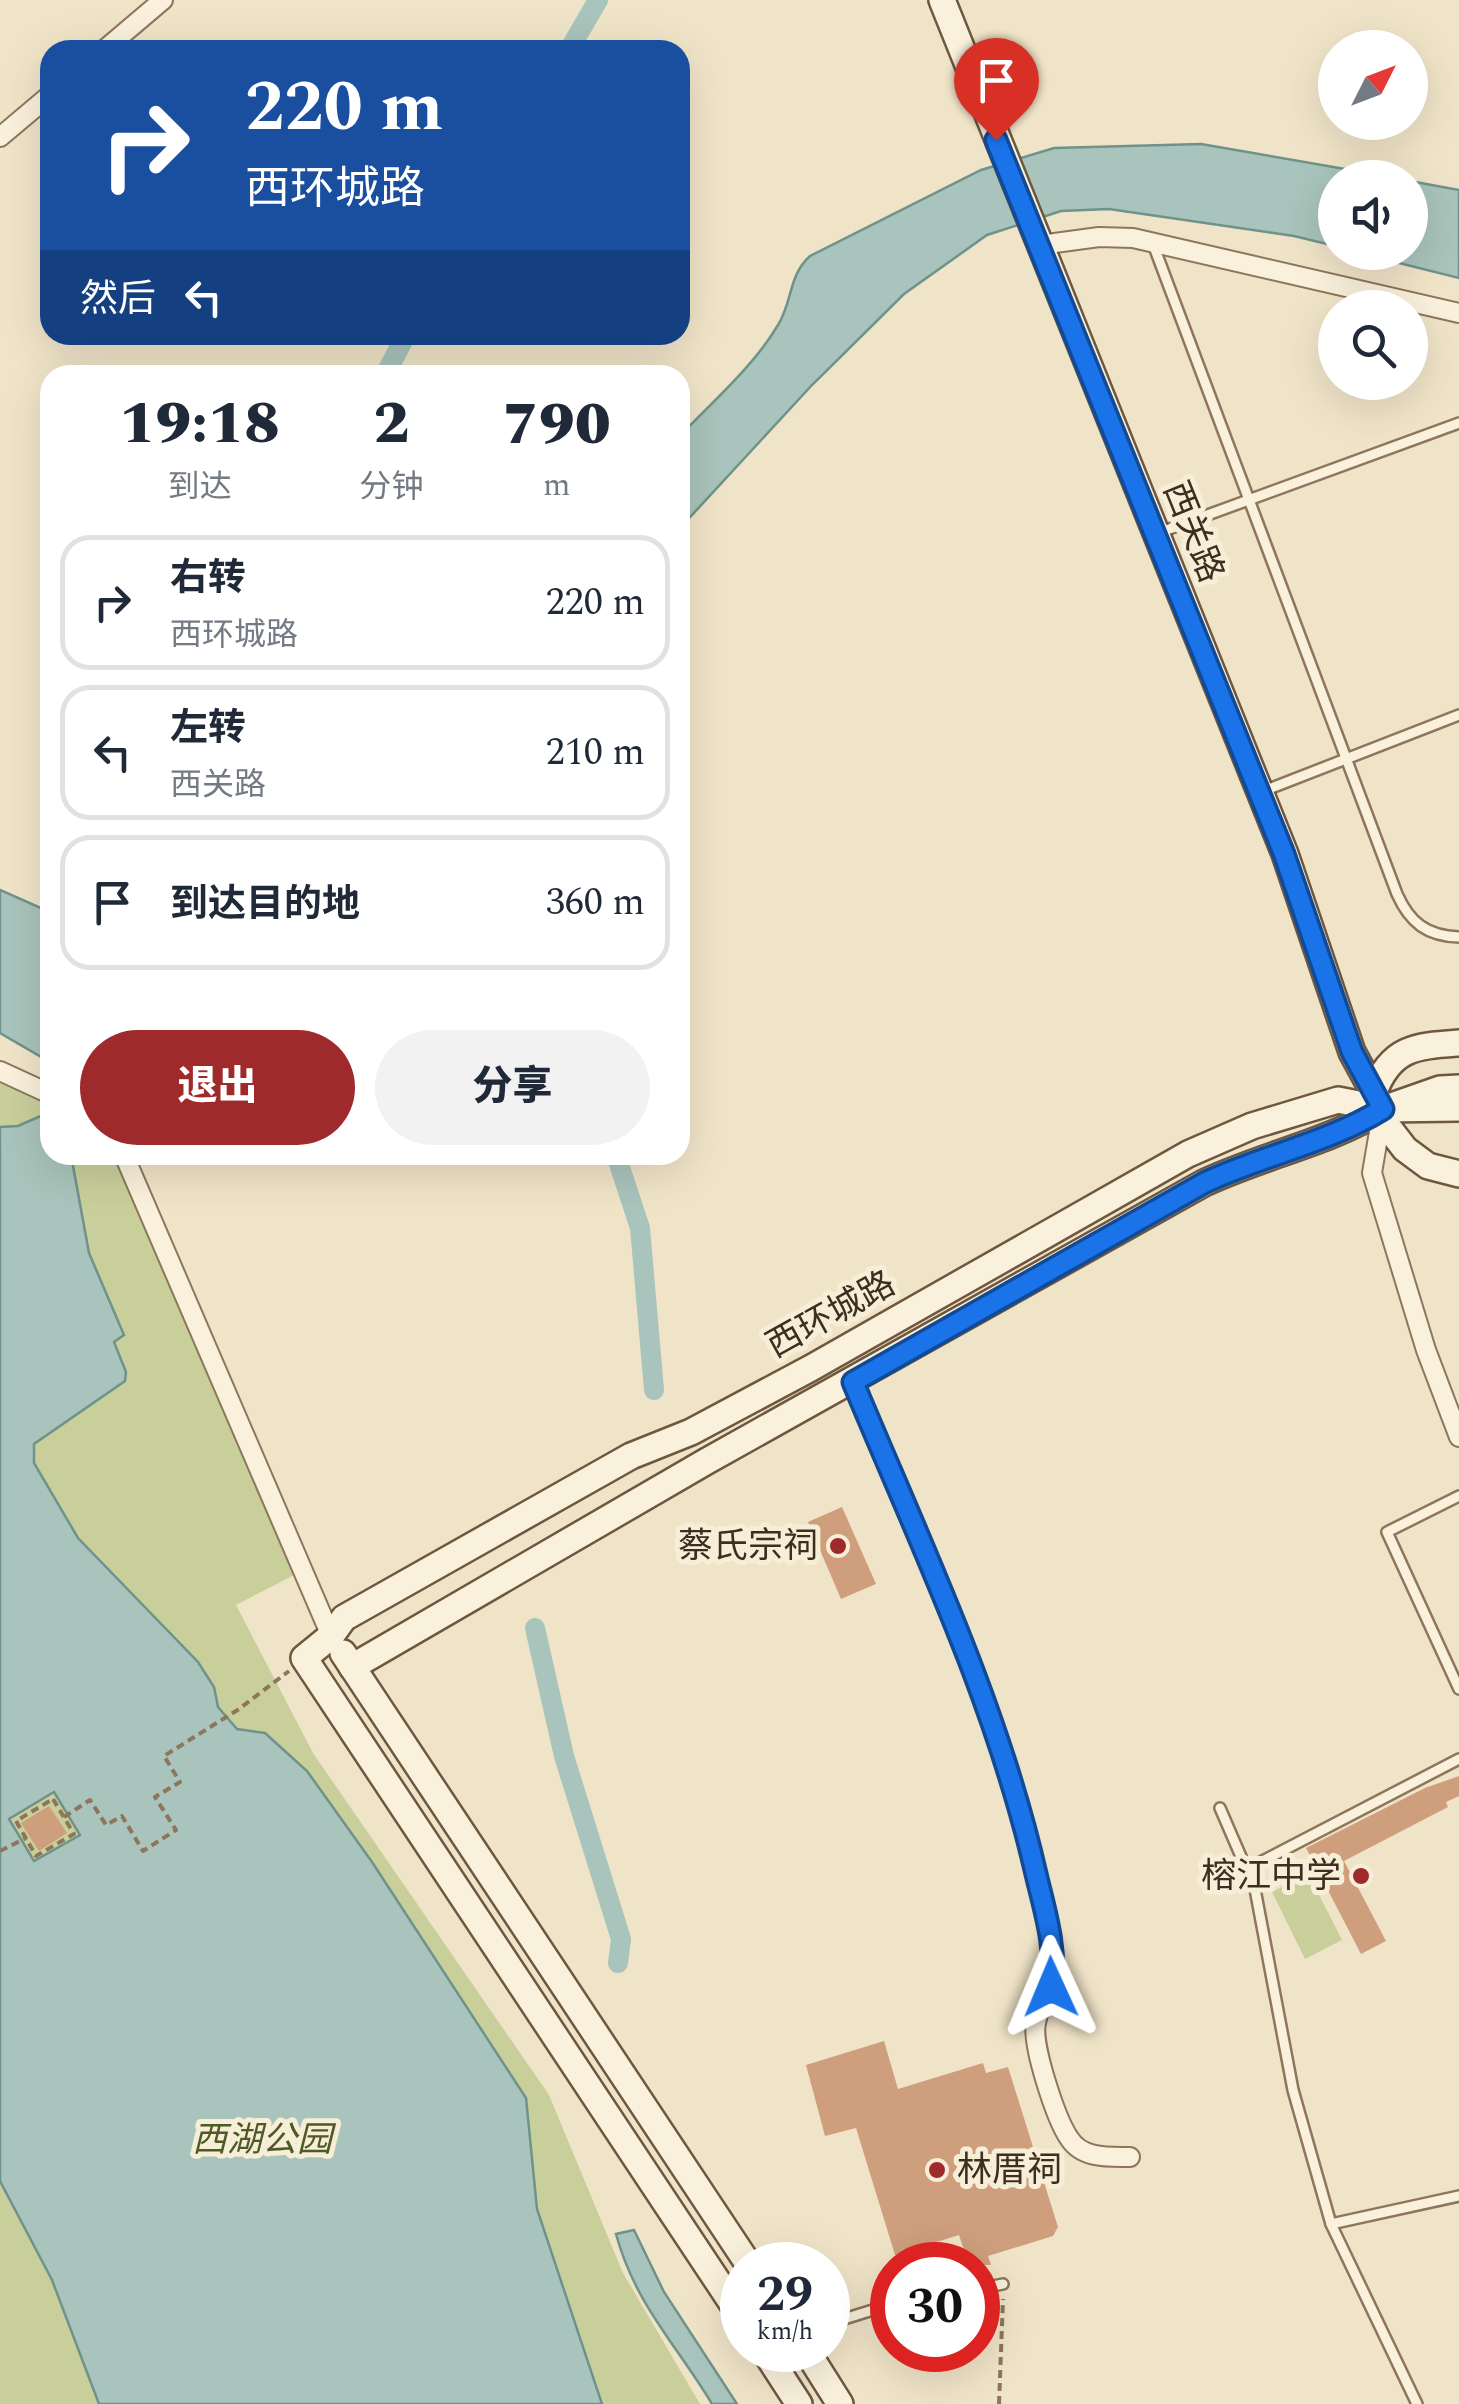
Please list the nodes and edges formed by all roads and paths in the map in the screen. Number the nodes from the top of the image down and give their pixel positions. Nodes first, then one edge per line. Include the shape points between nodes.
1 (163, 0) edge
2 (942, 0) edge
3 (116, 40) edge
4 (40, 104) edge
5 (0, 138) edge
6 (1037, 238) junction
7 (1152, 242) junction
8 (1459, 313) edge
9 (1459, 423) edge
10 (1249, 500) junction
11 (1156, 534) junction
12 (1459, 715) edge
13 (1346, 759) junction
14 (1260, 792) junction
15 (1459, 937) edge
16 (1459, 1044) edge
17 (0, 1071) edge
18 (1459, 1088) edge
19 (40, 1089) edge
20 (1379, 1100) junction
21 (1459, 1108) edge
22 (128, 1165) edge
23 (1459, 1174) edge
24 (853, 1382) junction
25 (1459, 1437) edge
26 (1459, 1496) edge
27 (331, 1636) junction
28 (304, 1658) junction
29 (352, 1666) junction
30 (1459, 1690) edge
31 (1459, 1759) edge
32 (1220, 1808) dead end
33 (65, 1816) junction
34 (26, 1838) junction
35 (0, 1851) edge
36 (1249, 1868) junction
37 (1130, 2157) dead end
38 (1459, 2196) edge
39 (1331, 2224) junction
40 (735, 2242) edge
41 (1004, 2284) joint
42 (720, 2285) edge
43 (1000, 2285) edge
44 (778, 2372) edge
45 (820, 2372) edge
46 (799, 2404) edge
47 (840, 2404) edge
48 (999, 2404) edge
49 (1417, 2404) edge

1 - 3 street
2 - 6 main road, 西关路
4 - 5 street
6 - 7 street
6 - 11 main road, 西关路
7 - 8 street
7 - 10 lane
9 - 10 lane
10 - 11 lane
10 - 13 lane
11 - 14 main road, 西关路
12 - 13 lane
13 - 14 lane
13 - 15 lane via 1402,906 1427,932
14 - 20 main road, 西关路 via 1352,1052
16 - 20 main road via 1407,1051 1381,1074
17 - 19 street
18 - 20 main road, 西环城路
20 - 21 main road, 西环城路
20 - 23 main road, 西关路 via 1405,1149 1428,1166
20 - 24 main road, 西环城路 via 1346,1132 1264,1156 1204,1183
20 - 25 street via 1372,1173
20 - 27 main road, 西环城路 via 1338,1100 1188,1154 811,1368 597,1474 344,1618
22 - 27 street
24 - 29 main road, 西环城路
24 - 37 street via 1015,1787 1053,1949 1051,1987 1034,2038 1065,2132 1077,2148 1100,2157
26 - 30 lane via 1387,1532
27 - 28 main road, 西环城路
27 - 29 main road
28 - 33 path via 240,1710 164,1756 180,1782 155,1797 176,1830 144,1851 122,1816 106,1826 90,1800
28 - 42 main road
29 - 40 main road
31 - 36 lane
32 - 36 lane
33 - 34 path via 53,1799 16,1821
33 - 34 path via 74,1834 36,1856
34 - 35 path
36 - 39 lane via 1293,2090
38 - 39 lane
39 - 49 lane
41 - 43 lane
41 - 48 path
44 - 46 main road
45 - 47 main road

